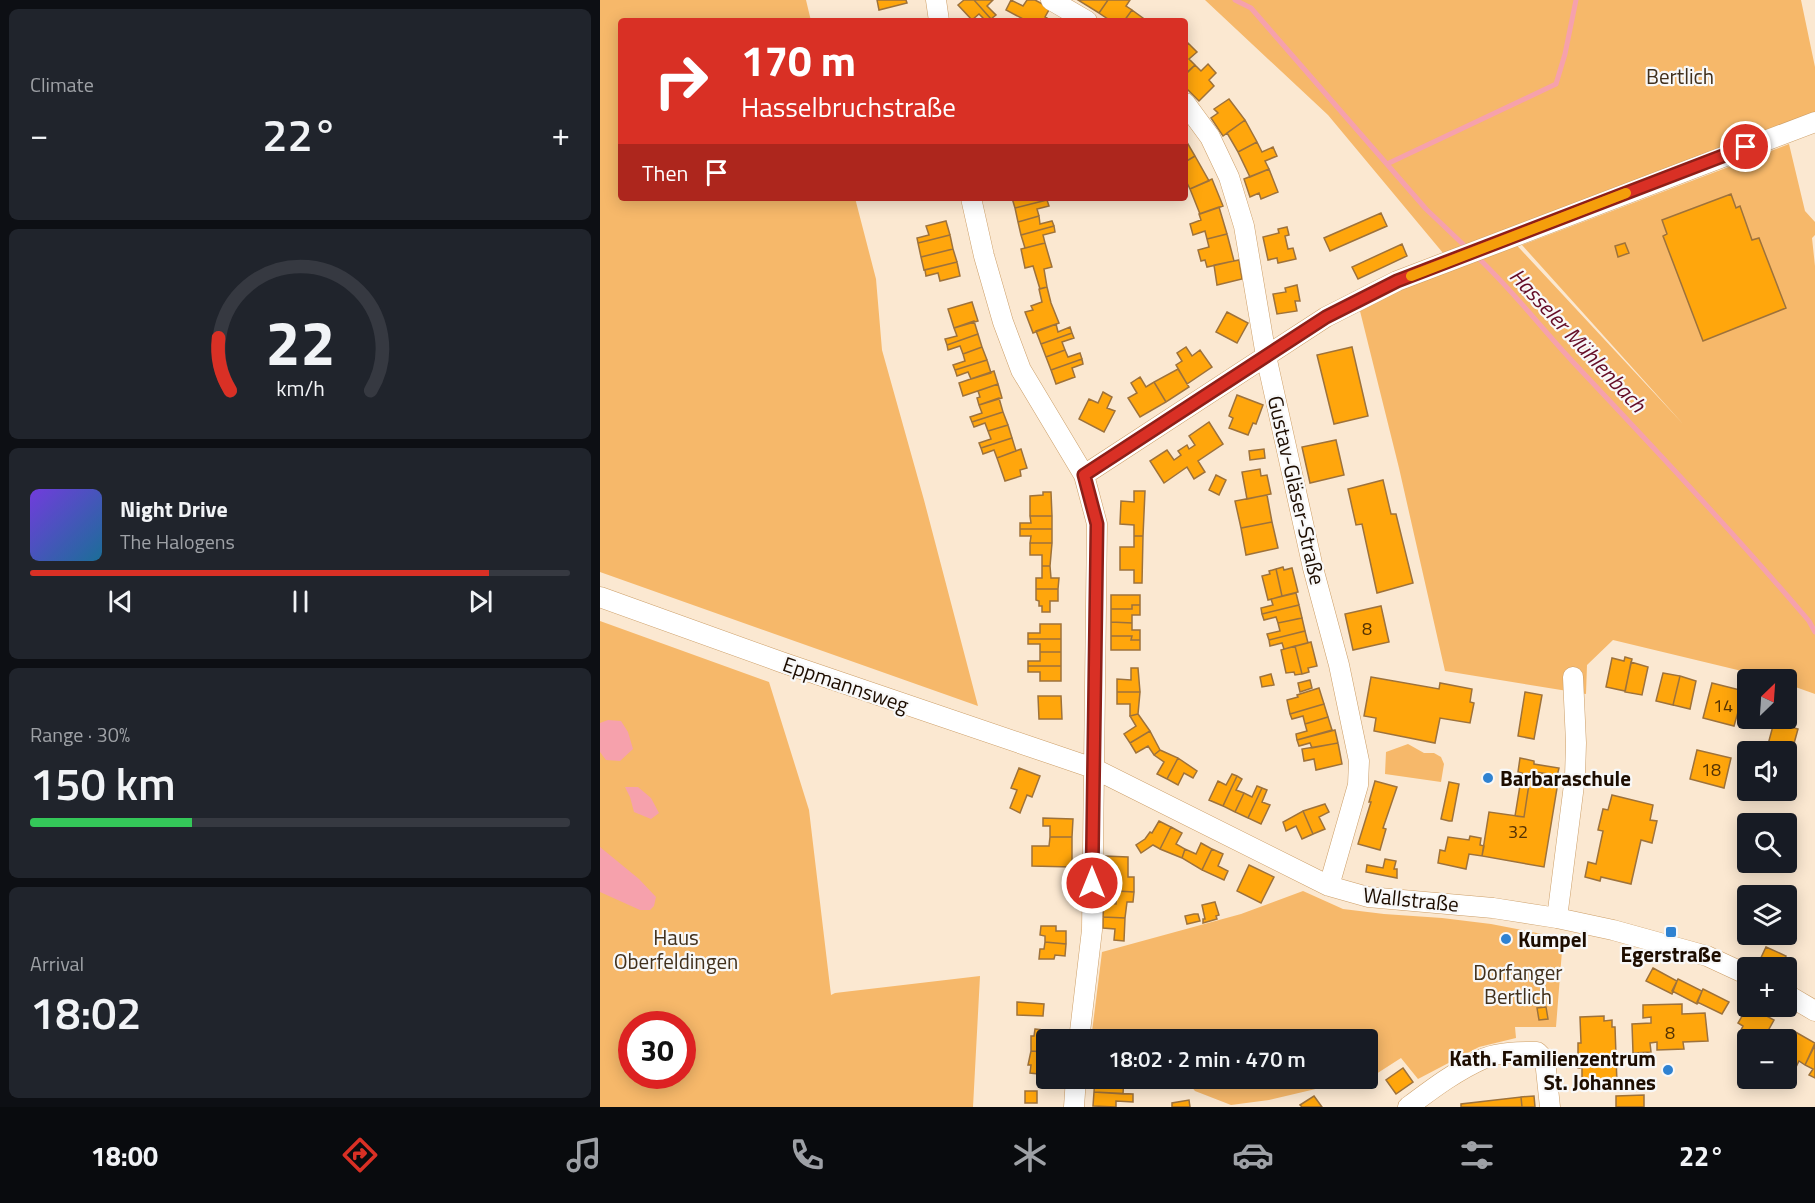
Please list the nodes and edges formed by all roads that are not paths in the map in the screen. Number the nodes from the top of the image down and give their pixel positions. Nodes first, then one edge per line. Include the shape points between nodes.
1 (936, 0) edge
2 (1051, 0) edge
3 (939, 18) edge
4 (1082, 18) edge
5 (1188, 108) edge
6 (1815, 122) edge
7 (972, 201) edge
8 (1266, 356) junction
9 (1084, 475) junction
10 (600, 597) edge
11 (1573, 677) dead end
12 (1093, 768) junction
13 (1329, 886) junction
14 (1557, 918) junction
15 (1737, 970) edge
16 (1797, 1000) edge
17 (1815, 1011) edge
18 (1080, 1029) edge
19 (1075, 1089) edge
20 (1074, 1107) edge
21 (1408, 1107) edge
22 (1550, 1107) edge

1 - 3 street
2 - 4 street
5 - 8 street, Gustav-Gläser-Straße via 1210,137 1229,177 1244,226
6 - 8 street via 1397,281 1357,299
7 - 9 street via 1003,322 1021,370
8 - 9 street
8 - 13 street, Gustav-Gläser-Straße via 1359,761 1358,785
9 - 12 street via 1097,524
10 - 12 street, Eppmannsweg
11 - 14 street via 1575,777
12 - 13 street, Wallstraße
12 - 18 street via 1092,930
13 - 14 street, Wallstraße via 1368,897
14 - 15 street, Wallstraße via 1655,940
16 - 17 street
19 - 20 street
21 - 22 street via 1486,1058 1537,1052 1545,1060

